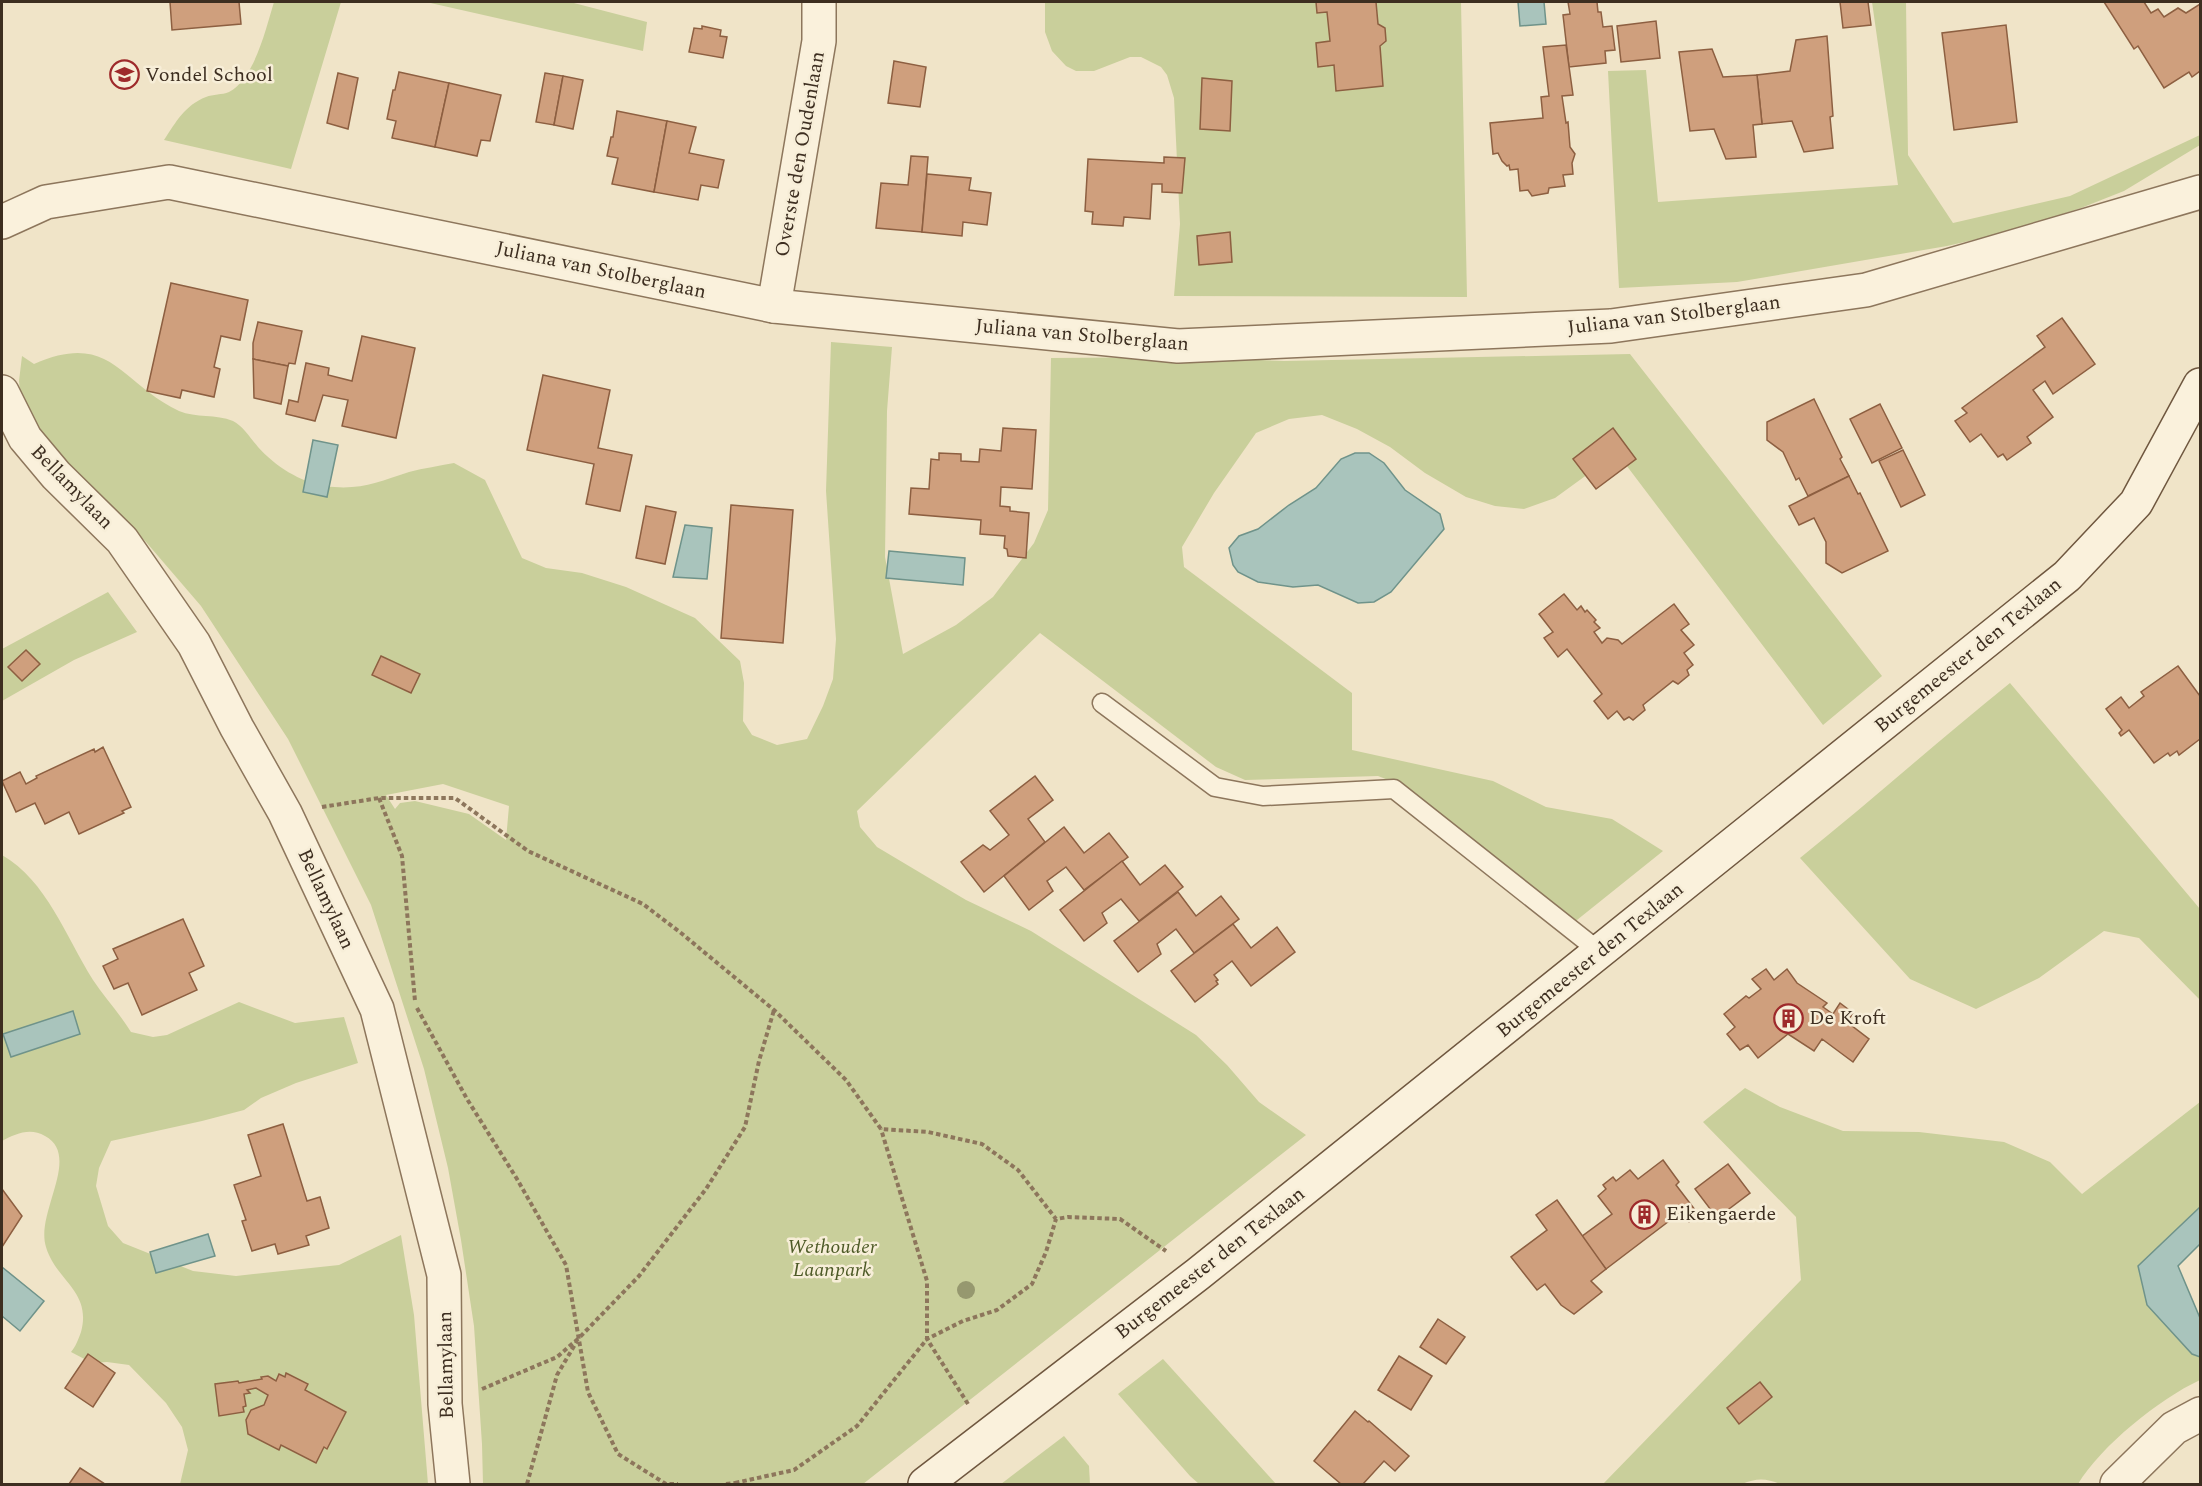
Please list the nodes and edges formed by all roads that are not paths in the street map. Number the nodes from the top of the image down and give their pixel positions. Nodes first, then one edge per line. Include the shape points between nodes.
1 (819, 2) edge
2 (2200, 192) edge
3 (2, 222) edge
4 (774, 306) junction
5 (2200, 385) edge
6 (2, 392) edge
7 (1102, 703) dead end
8 (1600, 952) junction
9 (2200, 1414) edge
10 (453, 1485) edge
11 (925, 1485) edge
12 (2117, 1485) edge

1 - 4 street, Overste den Oudenlaan via 819,41
2 - 4 street, Juliana van Stolberglaan via 1866,290 1611,326 1178,346
3 - 4 street, Juliana van Stolberglaan via 46,202 169,182
5 - 8 street, Burgemeester den Texlaan via 2136,503 2067,576
6 - 10 street, Bellamylaan via 25,438 56,475 122,540 194,644 285,813 377,1009 444,1275 445,1404
7 - 8 lane via 1215,787 1263,796 1394,789
8 - 11 street, Burgemeester den Texlaan via 1198,1274
9 - 12 street via 2174,1428

